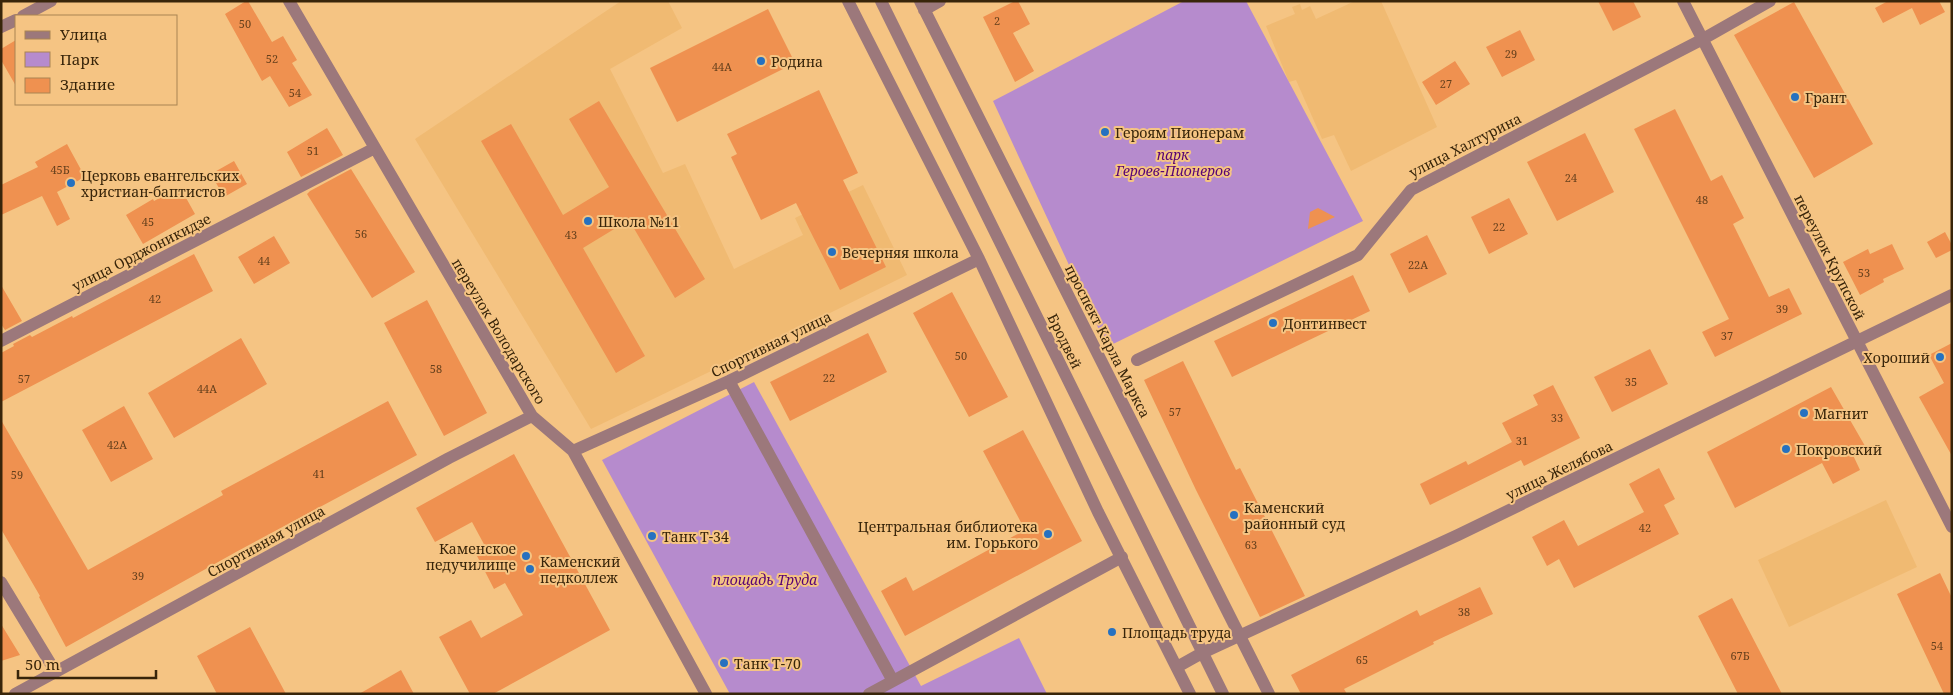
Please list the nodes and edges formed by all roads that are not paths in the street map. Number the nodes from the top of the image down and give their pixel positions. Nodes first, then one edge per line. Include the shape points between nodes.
1 (52, 1) edge
2 (289, 1) edge
3 (848, 1) edge
4 (881, 1) edge
5 (940, 1) edge
6 (1683, 1) edge
7 (1770, 1) edge
8 (922, 6) edge
9 (25, 15) edge
10 (15, 20) edge
11 (1, 27) edge
12 (1702, 39) junction
13 (375, 148) junction
14 (979, 259) junction
15 (1952, 295) edge
16 (1, 341) edge
17 (1856, 341) junction
18 (1136, 360) dead end
19 (729, 381) junction
20 (532, 416) junction
21 (573, 451) junction
22 (1952, 527) edge
23 (1122, 557) junction
24 (1, 582) edge
25 (1239, 636) junction
26 (1202, 652) junction
27 (1177, 668) junction
28 (55, 671) junction
29 (893, 681) junction
30 (15, 694) edge
31 (706, 694) edge
32 (869, 694) edge
33 (1190, 694) edge
34 (1223, 694) edge
35 (1269, 694) edge

1 - 9 street
2 - 13 street, переулок Володарского
3 - 14 street
4 - 26 street, Бродвей
5 - 8 street
6 - 12 street, переулок Крупской
7 - 12 street, улица Халтурина
8 - 25 street, проспект Карла Маркса
10 - 11 street
12 - 17 street, переулок Крупской
12 - 18 street, улица Халтурина via 1411,190 1358,255
13 - 16 street, улица Орджоникидзе
13 - 20 street, переулок Володарского
14 - 19 street, Спортивная улица
14 - 23 street
15 - 17 street, улица Желябова
17 - 22 street, переулок Крупской
17 - 25 street, улица Желябова via 1458,535
19 - 21 street, Спортивная улица
19 - 29 street
20 - 21 street, переулок Володарского
20 - 28 street, Спортивная улица
21 - 31 street, переулок Володарского
23 - 27 street
23 - 29 street
24 - 28 street
25 - 26 street, улица Желябова
25 - 35 street, проспект Карла Маркса
26 - 27 street, улица Желябова
26 - 34 street, Бродвей
27 - 33 street
28 - 30 street, Спортивная улица
29 - 32 street

